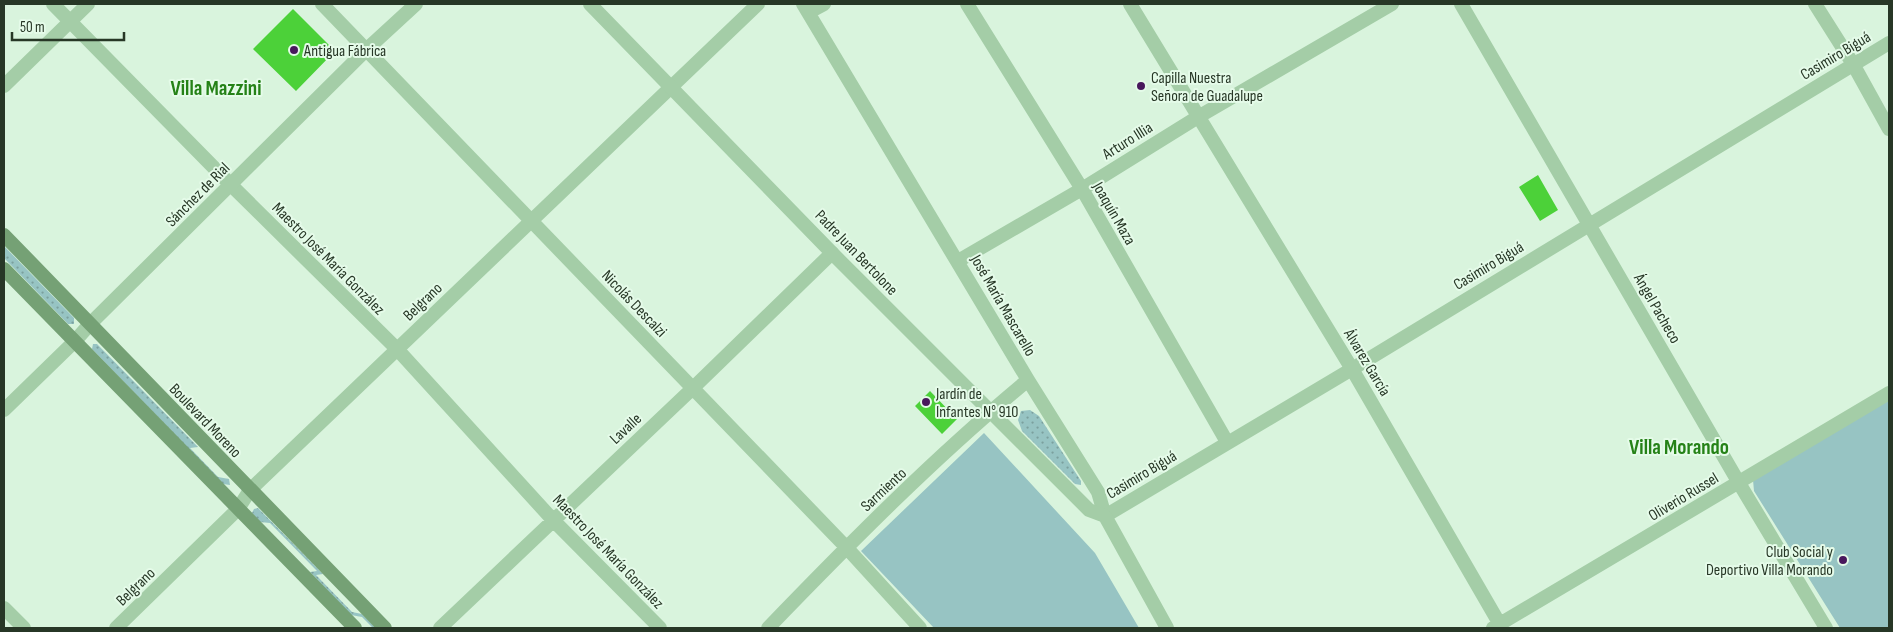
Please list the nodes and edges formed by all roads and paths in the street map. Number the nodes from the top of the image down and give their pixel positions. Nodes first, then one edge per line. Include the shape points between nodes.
1 (53, 4) edge
2 (88, 4) edge
3 (322, 4) edge
4 (416, 4) edge
5 (590, 4) edge
6 (758, 4) edge
7 (824, 4) edge
8 (967, 4) edge
9 (1130, 4) edge
10 (1392, 4) edge
11 (1462, 4) edge
12 (1815, 4) edge
13 (806, 8) edge
14 (70, 20) junction
15 (1889, 43) edge
16 (366, 50) junction
17 (1853, 64) junction
18 (4, 86) edge
19 (671, 86) junction
20 (1198, 117) junction
21 (1889, 129) edge
22 (231, 186) junction
23 (1082, 189) junction
24 (531, 221) junction
25 (1589, 224) junction
26 (4, 236) edge
27 (832, 253) junction
28 (958, 261) junction
29 (4, 269) edge
30 (90, 324) junction
31 (75, 341) junction
32 (397, 350) junction
33 (1352, 369) junction
34 (1028, 380) junction
35 (693, 388) junction
36 (1889, 393) edge
37 (4, 410) edge
38 (990, 412) junction
39 (1227, 442) junction
40 (1739, 483) junction
41 (250, 490) junction
42 (238, 509) junction
43 (1105, 516) junction
44 (553, 520) junction
45 (846, 548) junction
46 (4, 608) edge
47 (1498, 627) edge
48 (24, 628) edge
49 (116, 628) edge
50 (356, 628) edge
51 (385, 628) edge
52 (440, 628) edge
53 (660, 628) edge
54 (768, 628) edge
55 (920, 628) edge
56 (1167, 628) edge
57 (1826, 628) edge

1 - 14 street, Maestro José María González
2 - 14 street
3 - 16 street, Nicolás Descalzi
4 - 16 street, Sánchez de Rial
5 - 19 street, Padre Juan Bertolone
6 - 19 street, Belgrano
7 - 13 street
8 - 23 street, Joaquín Maza
9 - 20 street, Álvarez García
10 - 20 street, Arturo Illia
11 - 25 street, Ángel Pacheco
12 - 17 street
13 - 28 street, José María Mascarello
14 - 18 street
14 - 22 street, Maestro José María González
15 - 17 street, Casimiro Biguá
16 - 22 street, Sánchez de Rial
16 - 24 street, Nicolás Descalzi
17 - 21 street
17 - 25 street, Casimiro Biguá
19 - 24 street, Belgrano
19 - 27 street, Padre Juan Bertolone
20 - 23 street, Arturo Illia
20 - 33 street, Álvarez García
22 - 30 street, Sánchez de Rial
22 - 32 street, Maestro José María González
23 - 28 street, Arturo Illia
23 - 39 street, Joaquín Maza
24 - 32 street, Belgrano
24 - 35 street, Nicolás Descalzi
25 - 33 street, Casimiro Biguá
25 - 40 street, Ángel Pacheco
26 - 30 main road, Boulevard Moreno
27 - 35 street, Lavalle
27 - 38 street, Padre Juan Bertolone
28 - 34 street, José María Mascarello
29 - 31 main road
30 - 31 street, Sánchez de Rial
30 - 41 main road, Boulevard Moreno
31 - 37 street, Sánchez de Rial
31 - 42 main road
32 - 41 street, Belgrano
32 - 44 street, Maestro José María González
33 - 39 street, Casimiro Biguá
33 - 47 street, Álvarez García
34 - 38 street, Sarmiento
34 - 43 street, José María Mascarello via 1098,492
35 - 44 street, Lavalle
35 - 45 street, Nicolás Descalzi
36 - 40 street, Oliverio Russel
38 - 43 street, Padre Juan Bertolone via 1089,510
38 - 45 street, Sarmiento
39 - 43 street, Casimiro Biguá
40 - 47 street, Oliverio Russel
40 - 57 street, Ángel Pacheco
41 - 42 street, Belgrano
41 - 51 main road, Boulevard Moreno
42 - 49 street, Belgrano
42 - 50 main road
43 - 56 street, José María Mascarello
44 - 52 street, Lavalle
44 - 53 street, Maestro José María González
45 - 54 street, Sarmiento
45 - 55 street, Nicolás Descalzi
46 - 48 street

